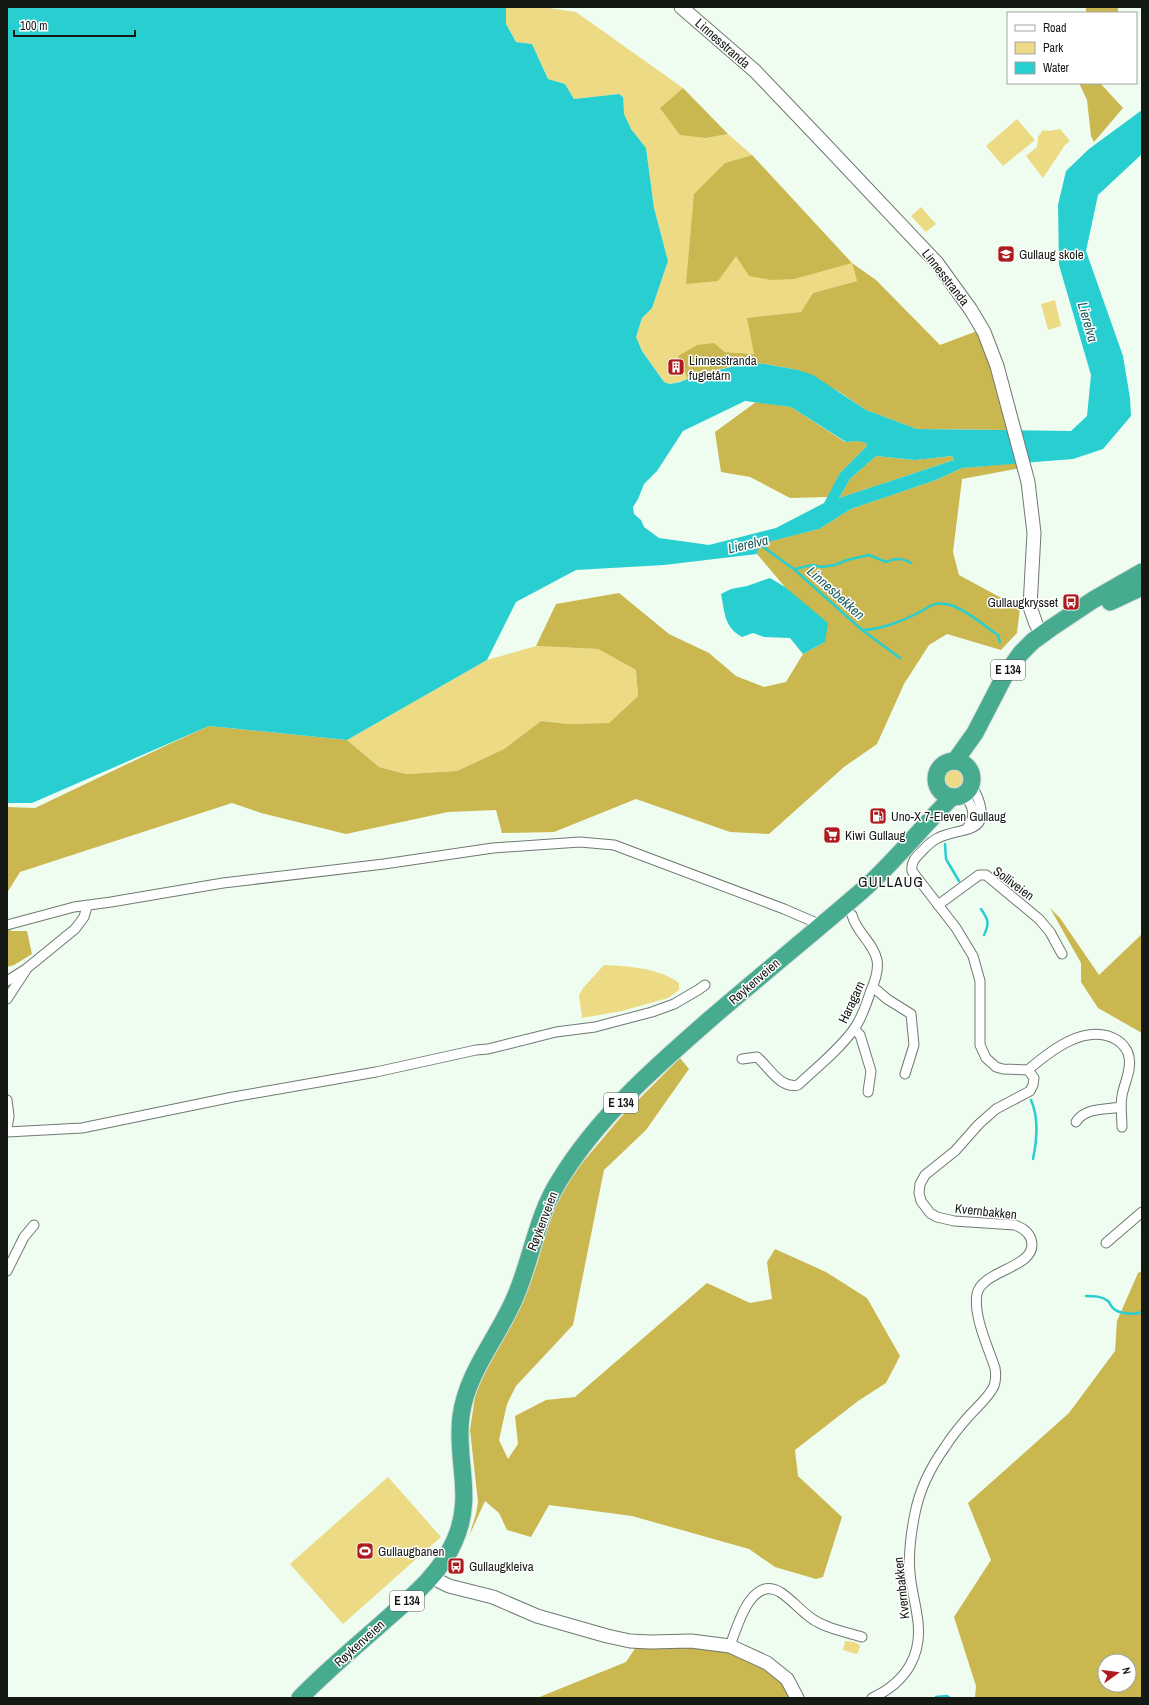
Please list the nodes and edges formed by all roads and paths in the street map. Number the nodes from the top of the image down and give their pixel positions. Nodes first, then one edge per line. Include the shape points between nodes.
1 (682, 7) edge
2 (1142, 572) edge
3 (1142, 587) edge
4 (1060, 622) junction
5 (1042, 634) junction
6 (958, 782) junction
7 (966, 829) junction
8 (938, 905) junction
9 (87, 906) junction
10 (852, 915) dead end
11 (821, 925) junction
12 (7, 926) edge
13 (1062, 954) dead end
14 (26, 969) junction
15 (7, 980) edge
16 (705, 985) dead end
17 (873, 987) junction
18 (7, 999) edge
19 (854, 1028) junction
20 (742, 1059) dead end
21 (1028, 1070) junction
22 (905, 1074) dead end
23 (868, 1092) dead end
24 (7, 1100) edge
25 (1121, 1107) junction
26 (1076, 1122) dead end
27 (1122, 1127) dead end
28 (7, 1128) edge
29 (7, 1132) edge
30 (1142, 1212) edge
31 (34, 1225) dead end
32 (1106, 1243) dead end
33 (7, 1271) edge
34 (431, 1577) junction
35 (862, 1637) dead end
36 (730, 1646) junction
37 (300, 1698) edge
38 (797, 1698) edge
39 (872, 1698) edge

1 - 5 street, Linnesstranda via 755,71 937,263 984,332 1014,425 1031,497 1034,529 1030,607
2 - 4 highway, Røykenveien / E 134
3 - 4 highway, Røykenveien / E 134
4 - 5 highway, Røykenveien / E 134
5 - 6 highway, Røykenveien / E 134 via 1021,653 1005,675 975,733
6 - 7 street via 972,806 973,815
6 - 7 street via 979,799 979,819 975,826
6 - 11 highway, Røykenveien / E 134 via 914,840
7 - 8 street via 932,841 912,863 914,874
8 - 13 street, Solliveien via 979,875 986,875 1039,919 1050,932
8 - 21 street via 966,941 976,964 980,981 980,1048 996,1067
9 - 11 street via 223,883 493,848 580,842 614,845
9 - 12 street via 74,907
9 - 14 street via 84,917 75,929
10 - 17 street, Haragarn via 875,952 877,969
11 - 34 highway, Røykenveien / E 134 via 695,1032 641,1082 592,1136 559,1181 542,1217 517,1294 466,1394 460,1434 465,1488 462,1518 448,1553
14 - 15 street
14 - 18 street
16 - 29 street via 662,1009 594,1027 556,1032 488,1049 82,1128
17 - 19 street, Haragarn
17 - 22 street via 911,1014 914,1045
19 - 20 street, Haragarn via 844,1042 798,1085 789,1086 783,1082 757,1057
19 - 23 street via 860,1035 871,1072
21 - 25 street via 1058,1047 1072,1040 1096,1035 1114,1038 1130,1056
21 - 39 street, Kvernbakken via 1034,1078 1030,1091 996,1109 955,1151 925,1175 920,1184 921,1201 930,1213 937,1217 1023,1228 1030,1235 1032,1244 1029,1254 1020,1262 985,1281 977,1293 978,1316 995,1368 994,1385 945,1446 928,1472 920,1491 910,1550 910,1574 919,1630 915,1654 900,1680
24 - 28 street
25 - 26 street via 1083,1113
25 - 27 street
30 - 32 street
31 - 33 street via 24,1237
34 - 36 street via 449,1586 493,1597 537,1616 607,1636 630,1641 691,1641
34 - 37 highway, Røykenveien / E 134
35 - 36 street via 818,1622 780,1592 763,1589 753,1595
36 - 38 street via 767,1663 787,1679

